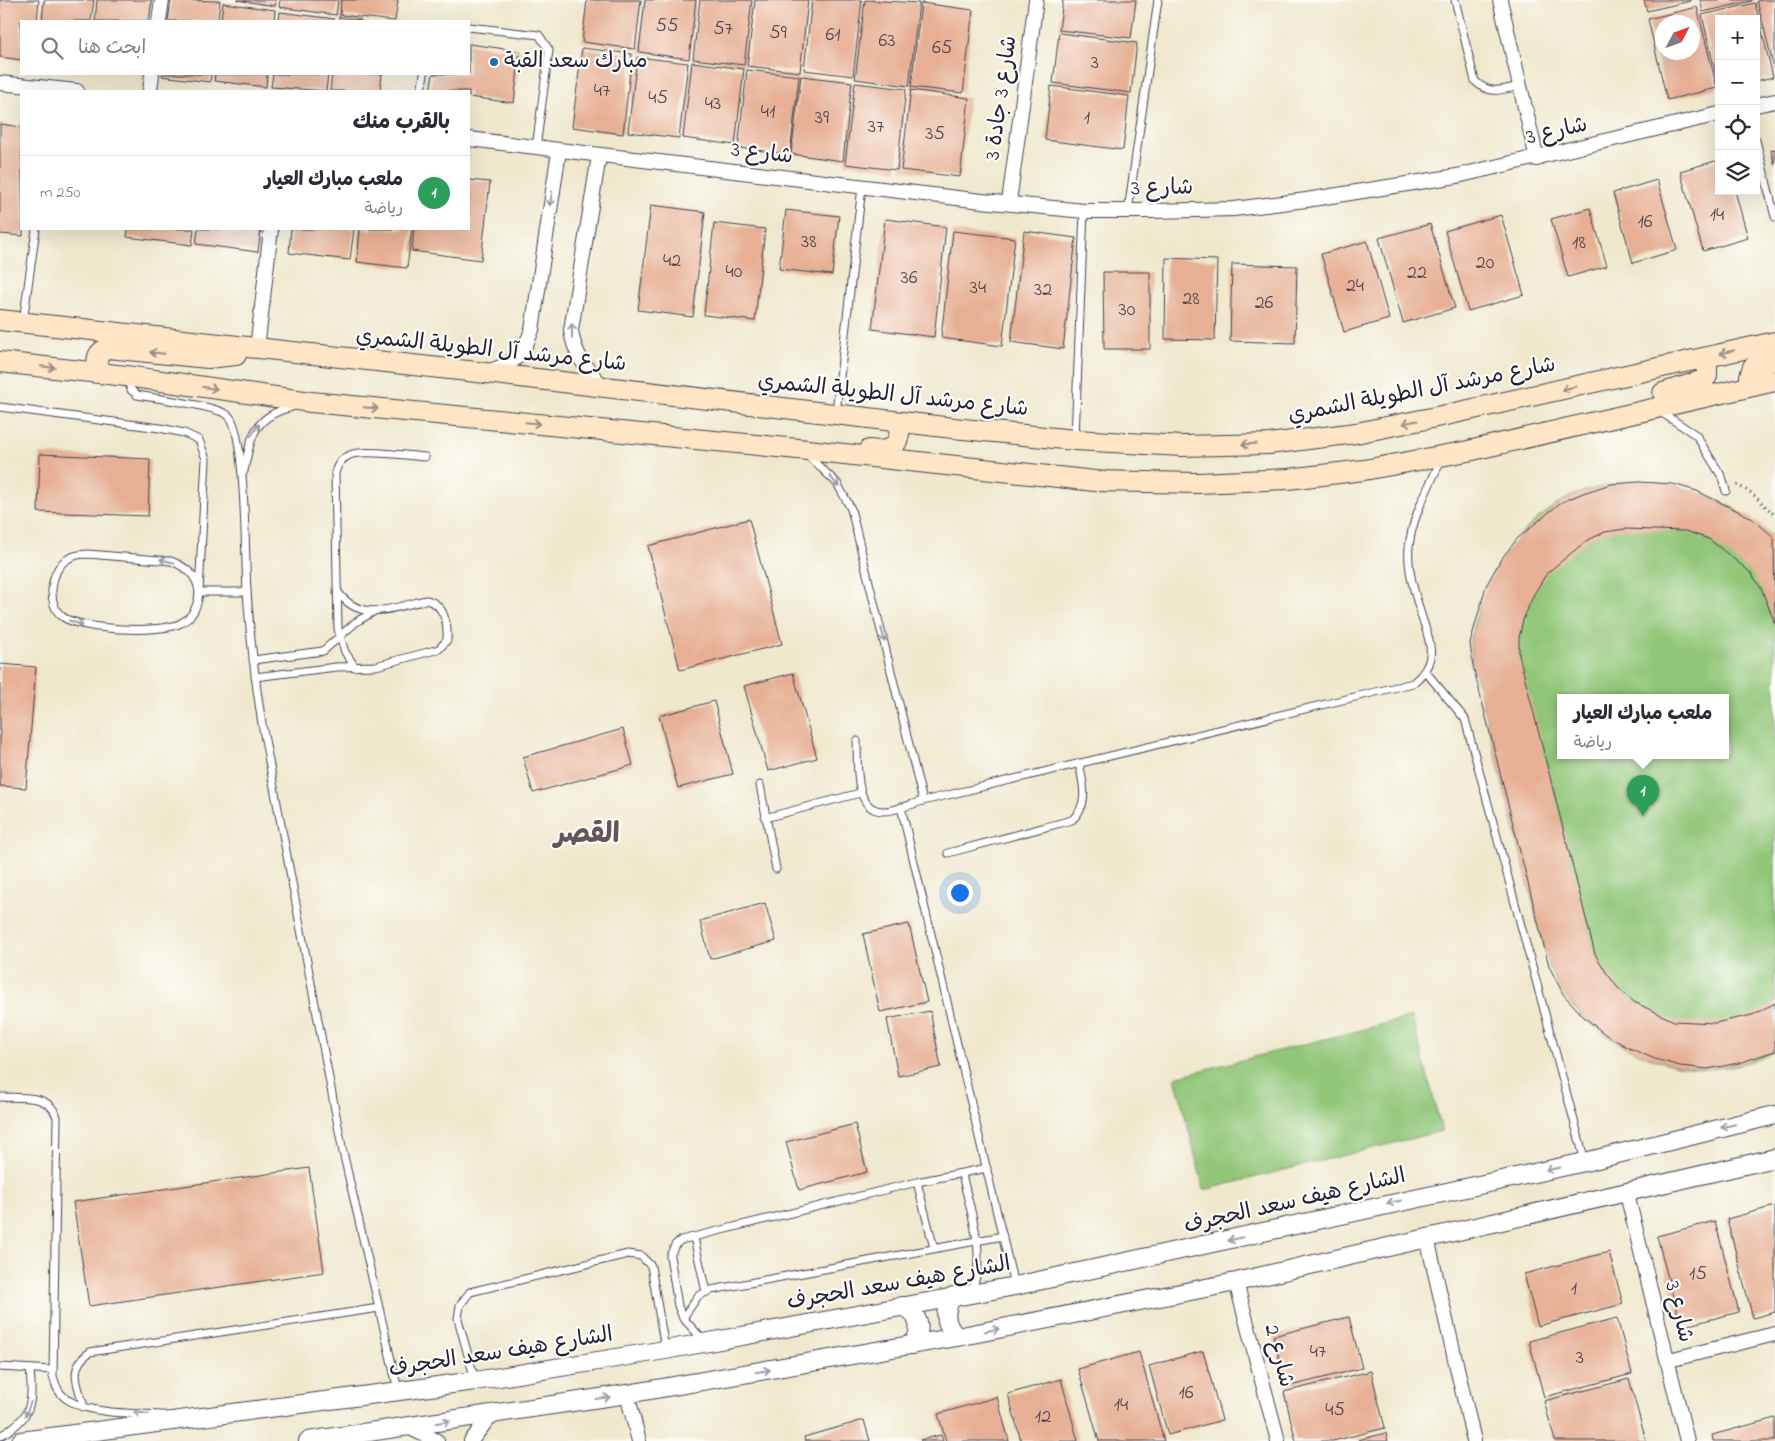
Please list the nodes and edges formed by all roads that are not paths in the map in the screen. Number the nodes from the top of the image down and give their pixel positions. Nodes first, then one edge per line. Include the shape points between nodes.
1 (162, 0) edge
2 (1036, 0) edge
3 (1158, 0) edge
4 (1455, 0) edge
5 (1500, 0) edge
6 (159, 20) edge
7 (470, 27) edge
8 (152, 75) edge
9 (424, 75) edge
10 (0, 83) edge
11 (1520, 86) junction
12 (56, 90) edge
13 (150, 90) edge
14 (421, 90) edge
15 (1775, 100) edge
16 (1760, 104) edge
17 (1715, 115) edge
18 (470, 139) edge
19 (536, 148) junction
20 (1758, 150) edge
21 (559, 151) junction
22 (599, 156) junction
23 (1537, 158) junction
24 (862, 187) junction
25 (1010, 202) junction
26 (1084, 211) junction
27 (1128, 211) junction
28 (1775, 217) edge
29 (36, 230) edge
30 (270, 230) edge
31 (0, 320) edge
32 (23, 322) junction
33 (1775, 342) edge
34 (257, 349) junction
35 (1694, 360) junction
36 (1775, 360) edge
37 (0, 362) edge
38 (104, 373) junction
39 (486, 373) junction
40 (126, 376) junction
41 (1775, 381) edge
42 (1753, 386) junction
43 (603, 387) junction
44 (311, 402) junction
45 (0, 407) edge
46 (1648, 409) junction
47 (836, 415) junction
48 (900, 422) junction
49 (1075, 440) junction
50 (798, 448) junction
51 (1443, 455) junction
52 (425, 457) dead end
53 (243, 477) junction
54 (1726, 490) dead end
55 (199, 592) junction
56 (247, 592) junction
57 (338, 592) junction
58 (375, 611) junction
59 (340, 637) junction
60 (253, 660) junction
61 (355, 667) junction
62 (1424, 671) junction
63 (255, 677) junction
64 (857, 741) dead end
65 (1079, 763) junction
66 (760, 785) dead end
67 (860, 793) junction
68 (924, 801) junction
69 (901, 806) junction
70 (765, 818) junction
71 (948, 853) dead end
72 (776, 869) dead end
73 (0, 1097) edge
74 (1775, 1115) edge
75 (1775, 1158) edge
76 (1585, 1162) junction
77 (987, 1168) junction
78 (962, 1174) junction
79 (917, 1182) junction
80 (1627, 1194) junction
81 (1003, 1236) junction
82 (694, 1238) junction
83 (1427, 1238) junction
84 (976, 1242) junction
85 (934, 1248) junction
86 (1236, 1282) junction
87 (1014, 1286) junction
88 (706, 1292) junction
89 (971, 1293) junction
90 (952, 1296) junction
91 (902, 1306) junction
92 (379, 1308) junction
93 (683, 1318) junction
94 (1775, 1334) edge
95 (957, 1336) junction
96 (706, 1342) junction
97 (912, 1345) junction
98 (665, 1350) junction
99 (1669, 1360) junction
100 (0, 1367) edge
101 (30, 1369) junction
102 (53, 1370) junction
103 (475, 1381) junction
104 (399, 1392) junction
105 (627, 1394) junction
106 (84, 1408) junction
107 (491, 1415) junction
108 (190, 1418) junction
109 (408, 1427) junction
110 (0, 1436) edge
111 (21, 1441) edge
112 (308, 1441) edge
113 (437, 1441) edge
114 (471, 1441) edge
115 (639, 1441) edge
116 (1278, 1441) edge
117 (1474, 1441) edge
118 (1687, 1441) edge

1 - 6 street
2 - 25 street, شارع 3 جادة 3
3 - 27 lane
4 - 11 lane via 1475,81 1490,91
5 - 11 street
7 - 19 lane via 539,36 549,50
8 - 13 street
9 - 14 lane
10 - 12 street
11 - 23 street
15 - 16 street
17 - 23 street, شارع 3
18 - 19 street, شارع 3
19 - 21 street, شارع 3
20 - 28 lane
21 - 22 street, شارع 3
21 -> 39 street via 532,330 525,348 512,364
22 - 24 street, شارع 3
43 -> 22 street via 582,365 571,330
23 - 27 street, شارع 3 via 1457,176 1306,200 1234,209
24 - 25 street, شارع 3
24 - 47 lane
25 - 26 street, شارع 3
26 - 27 street, شارع 3
26 - 49 lane
29 - 32 lane
30 - 34 street
31 - 32 main road, شارع مرشد آل الطويلة الشمري
32 - 34 main road, شارع مرشد آل الطويلة الشمري
33 -> 35 main road, شارع مرشد آل الطويلة الشمري
34 -> 38 main road via 233,356 208,358 108,348 98,354 97,359 97,365
34 - 39 main road, شارع مرشد آل الطويلة الشمري
35 - 46 main road via 1706,366 1704,380 1654,396
35 -> 49 main road, شارع مرشد آل الطويلة الشمري via 1356,433 1269,444 1182,446
36 - 42 main road via 1753,368 1750,376
37 -> 38 main road
38 - 40 main road
39 - 43 main road, شارع مرشد آل الطويلة الشمري
40 -> 44 main road
40 - 53 lane via 137,395 222,411 229,416 236,426
41 - 42 main road
42 - 46 main road
43 - 47 main road, شارع مرشد آل الطويلة الشمري
44 -> 50 main road
53 -> 44 lane via 250,437 263,419 275,411
45 - 55 lane via 160,428 199,440 206,459
46 - 51 main road
46 - 54 lane via 1696,435 1722,477
47 - 48 main road, شارع مرشد آل الطويلة الشمري
48 - 49 main road, شارع مرشد آل الطويلة الشمري
48 - 50 main road via 900,437 885,452 829,444
50 - 51 main road via 1095,481 1198,483 1288,479 1364,470
50 -> 68 lane via 837,483 851,510
51 - 62 lane via 1414,522 1409,548 1408,562 1431,644 1431,654
52 - 57 lane via 358,453 346,457 337,466
53 - 56 lane
55 -> 55 lane via 192,574 171,561 77,554 58,568 52,596 58,611 69,621 86,626 152,628 179,624 189,618 198,602
55 - 56 lane
56 - 60 lane
57 - 58 lane via 349,606
57 - 59 lane
58 - 59 lane
58 - 61 lane via 432,601 441,608 447,640 439,649 376,666
59 - 60 lane via 315,653
59 - 61 lane
60 - 63 lane
61 - 63 lane
62 - 65 lane via 1413,683
62 - 76 lane via 1465,719
63 - 92 lane via 343,1152
64 - 67 lane
65 - 68 lane
65 - 71 lane via 1084,803 1072,820
66 - 70 lane
67 - 69 lane via 872,809 882,812
67 - 70 lane
68 - 69 lane
69 - 77 lane
70 - 72 lane
73 - 102 lane via 36,1098 55,1109 58,1117
74 -> 76 street, الشارع هيف سعد الحجرف
75 - 80 street
76 -> 87 street, الشارع هيف سعد الحجرف
77 - 78 lane
77 - 81 lane
78 - 79 lane
78 - 84 lane
79 - 82 lane
79 - 85 lane
80 - 83 street
80 - 99 street, شارع 3
81 - 84 lane
81 - 87 lane
82 - 88 lane
82 - 93 lane via 681,1240 670,1256
83 - 86 street
83 - 117 street
84 - 85 lane
84 - 89 lane via 979,1269
85 - 88 lane
95 -> 86 street
86 - 116 street, شارع 2
87 - 89 street, الشارع هيف سعد الحجرف
88 - 93 lane via 692,1303
89 - 90 street, الشارع هيف سعد الحجرف
90 - 91 street, الشارع هيف سعد الحجرف
90 - 95 street via 947,1304 946,1322
91 - 96 street, الشارع هيف سعد الحجرف
91 - 97 street via 915,1315 918,1322 919,1330
92 - 104 lane
92 - 106 lane via 90,1352 80,1361 75,1372
93 - 96 lane
94 - 99 street
95 - 97 street
96 - 98 street, الشارع هيف سعد الحجرف
105 -> 97 street
98 - 103 street, الشارع هيف سعد الحجرف
98 - 103 lane via 651,1266 641,1256 628,1254 470,1292 460,1305 458,1319
99 - 118 street, شارع 3
100 - 101 lane
101 - 102 lane
101 -> 110 lane via 31,1406 24,1420
102 - 106 lane via 57,1388 63,1396
103 - 104 street, الشارع هيف سعد الحجرف
104 - 108 street, الشارع هيف سعد الحجرف
107 -> 105 street
105 - 115 street
108 -> 106 lane
109 -> 107 street
107 - 114 street
108 - 111 street, الشارع هيف سعد الحجرف
109 - 112 street
109 - 113 street

